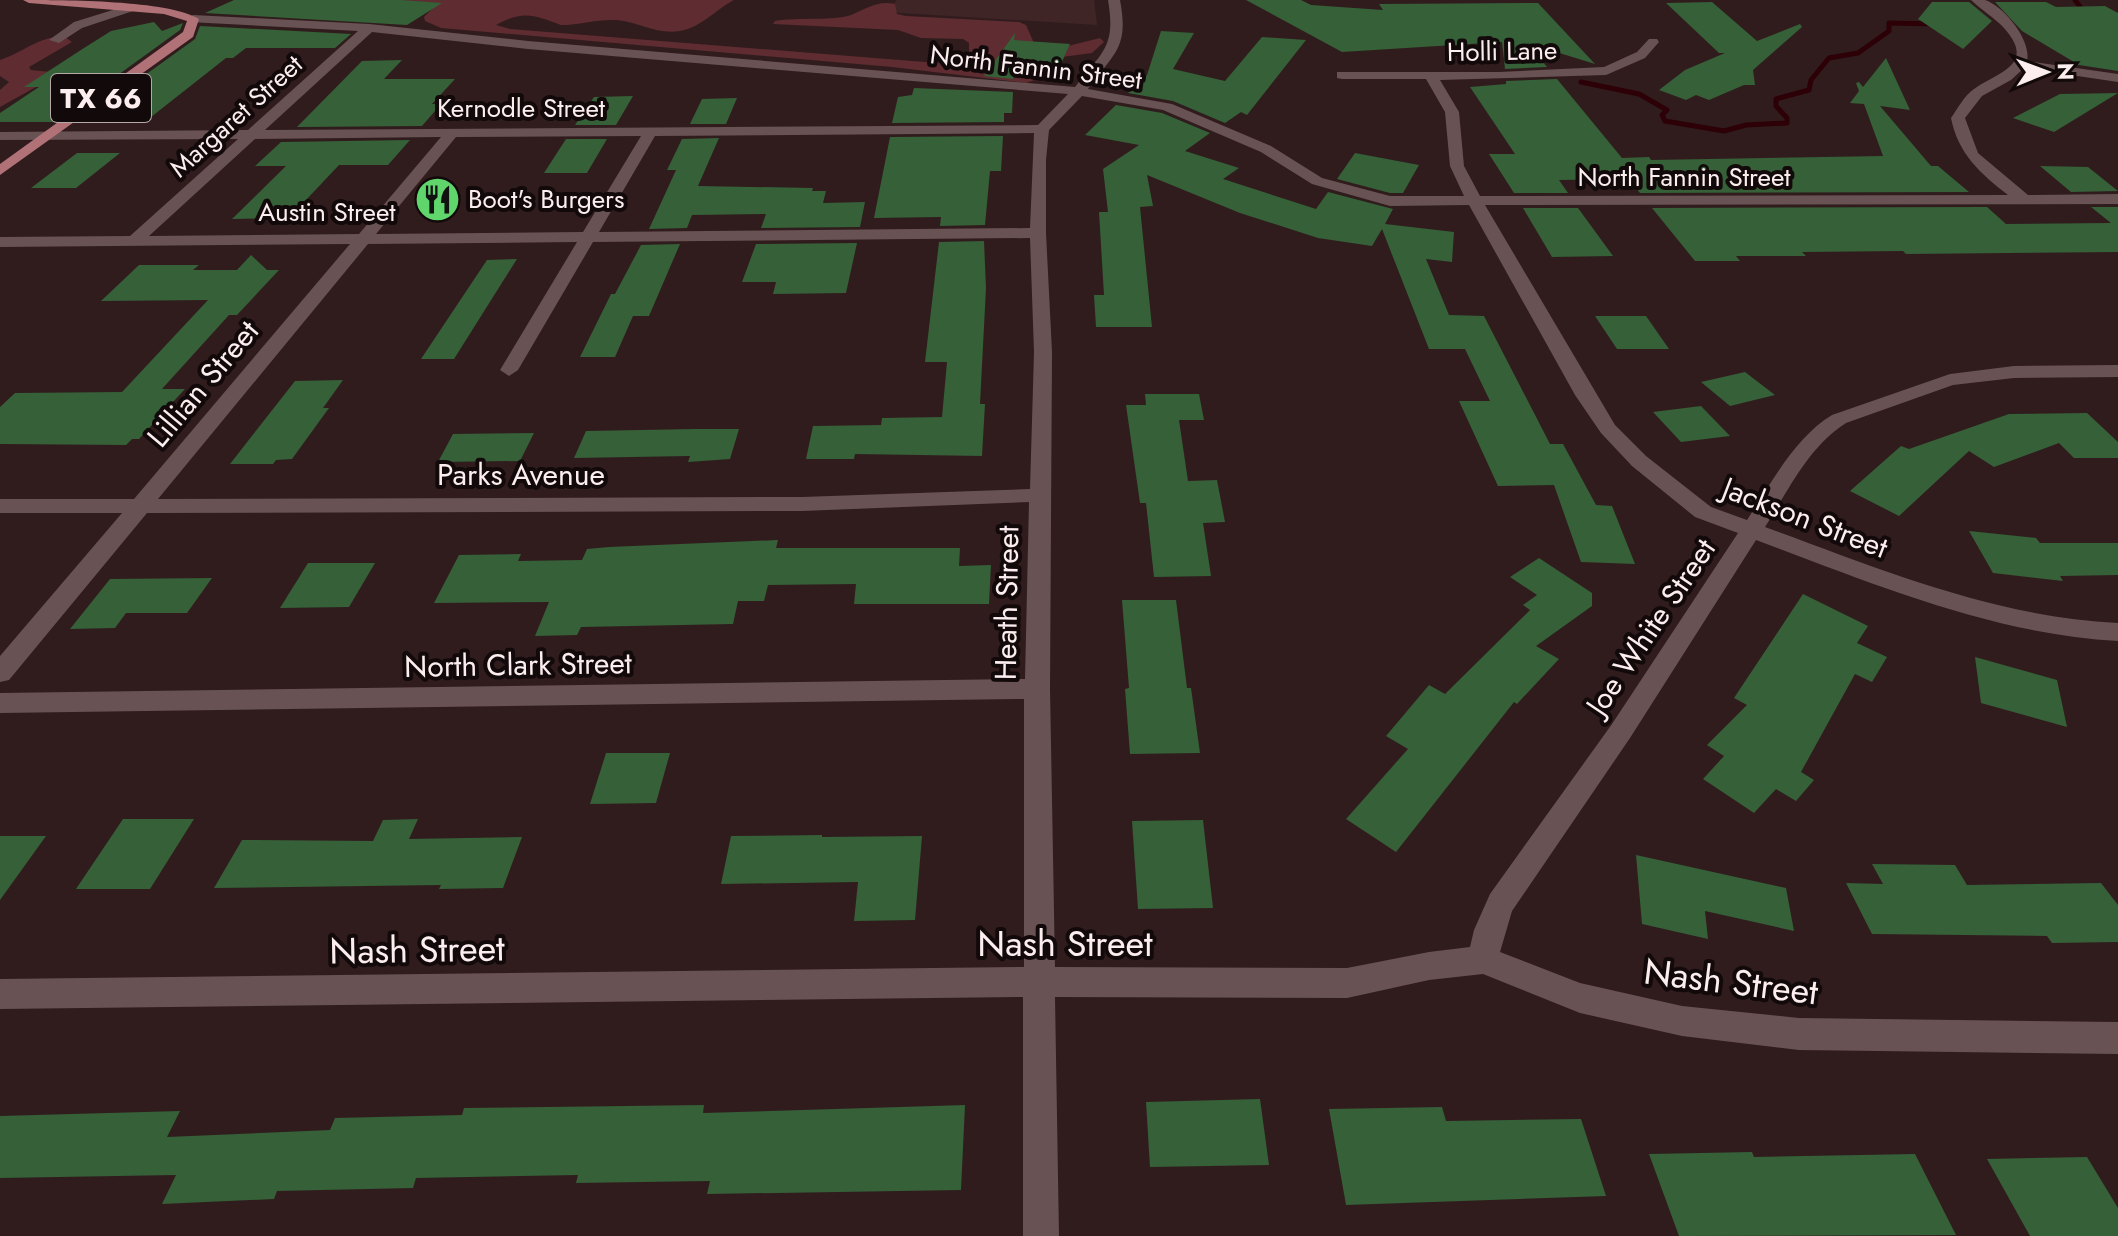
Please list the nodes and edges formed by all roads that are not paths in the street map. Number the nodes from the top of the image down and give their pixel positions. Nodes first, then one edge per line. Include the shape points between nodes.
1 (29, 0) edge
2 (1114, 0) edge
3 (1977, 0) edge
4 (56, 1) edge
5 (132, 8) junction
6 (193, 19) junction
7 (369, 28) junction
8 (55, 40) dead end
9 (1653, 42) dead end
10 (2020, 64) junction
11 (1342, 75) dead end
12 (1431, 76) junction
13 (2118, 78) edge
14 (1079, 91) junction
15 (1042, 129) junction
16 (651, 131) junction
17 (255, 133) junction
18 (452, 133) junction
19 (51, 135) junction
20 (0, 136) edge
21 (0, 171) edge
22 (2024, 199) junction
23 (2118, 199) edge
24 (1475, 202) junction
25 (1038, 233) junction
26 (588, 237) junction
27 (365, 238) junction
28 (135, 240) junction
29 (0, 242) edge
30 (509, 370) dead end
31 (2118, 371) edge
32 (1042, 495) junction
33 (141, 505) junction
34 (0, 506) edge
35 (1753, 532) junction
36 (2118, 632) edge
37 (0, 673) edge
38 (1037, 689) junction
39 (0, 703) edge
40 (1483, 960) junction
41 (1042, 982) junction
42 (0, 994) edge
43 (2118, 1038) edge
44 (1041, 1236) edge

1 - 4 main road, North Fannin Street
2 - 14 street via 1119,28 1115,43
3 - 10 street via 2013,32 2020,45
4 - 5 main road, North Fannin Street
5 - 6 main road, North Fannin Street
5 - 8 street via 78,25
6 - 7 street, North Fannin Street
6 - 19 main road, TX 66 via 189,34
7 - 14 street, North Fannin Street
7 - 17 street, Margaret Street
9 - 12 street, Holli Lane via 1626,64 1606,71
10 - 13 street
10 - 22 street via 1974,95 1958,118 1960,139 1972,156
11 - 12 street, Holli Lane
12 - 24 street, Jackson Street via 1452,112 1457,166
14 - 15 street
14 - 24 street, North Fannin Street via 1167,107 1266,149 1317,181 1348,192 1390,201
15 - 16 street, Kernodle Street
15 - 25 street, Heath Street
16 - 18 street, Kernodle Street
16 - 26 street
17 - 18 street, Kernodle Street
17 - 19 street, Kernodle Street
17 - 28 street, Margaret Street
18 - 27 street, Lillian Street
19 - 20 street, Kernodle Street
19 - 21 main road, TX 66
22 - 23 street, North Fannin Street
22 - 24 street, North Fannin Street
24 - 35 street, Jackson Street via 1608,429 1703,512
25 - 26 street, Austin Street
25 - 32 street, Heath Street
26 - 27 street, Austin Street
26 - 30 street
27 - 28 street, Austin Street
27 - 33 street, Lillian Street
28 - 29 street, Austin Street
31 - 35 street, Joe White Street via 2014,372 1950,380 1839,419 1799,457
32 - 33 street, Parks Avenue via 802,504
32 - 38 street, Heath Street
33 - 34 street, Parks Avenue
33 - 37 street, Lillian Street
35 - 36 street, Jackson Street via 1918,592 2080,630
35 - 40 street, Joe White Street via 1501,903
38 - 39 street, North Clark Street
38 - 41 street, Heath Street
40 - 41 street, Nash Street via 1347,983
40 - 43 street, Nash Street via 1580,998 1682,1021 1799,1034
41 - 42 street, Nash Street
41 - 44 street, Heath Street

